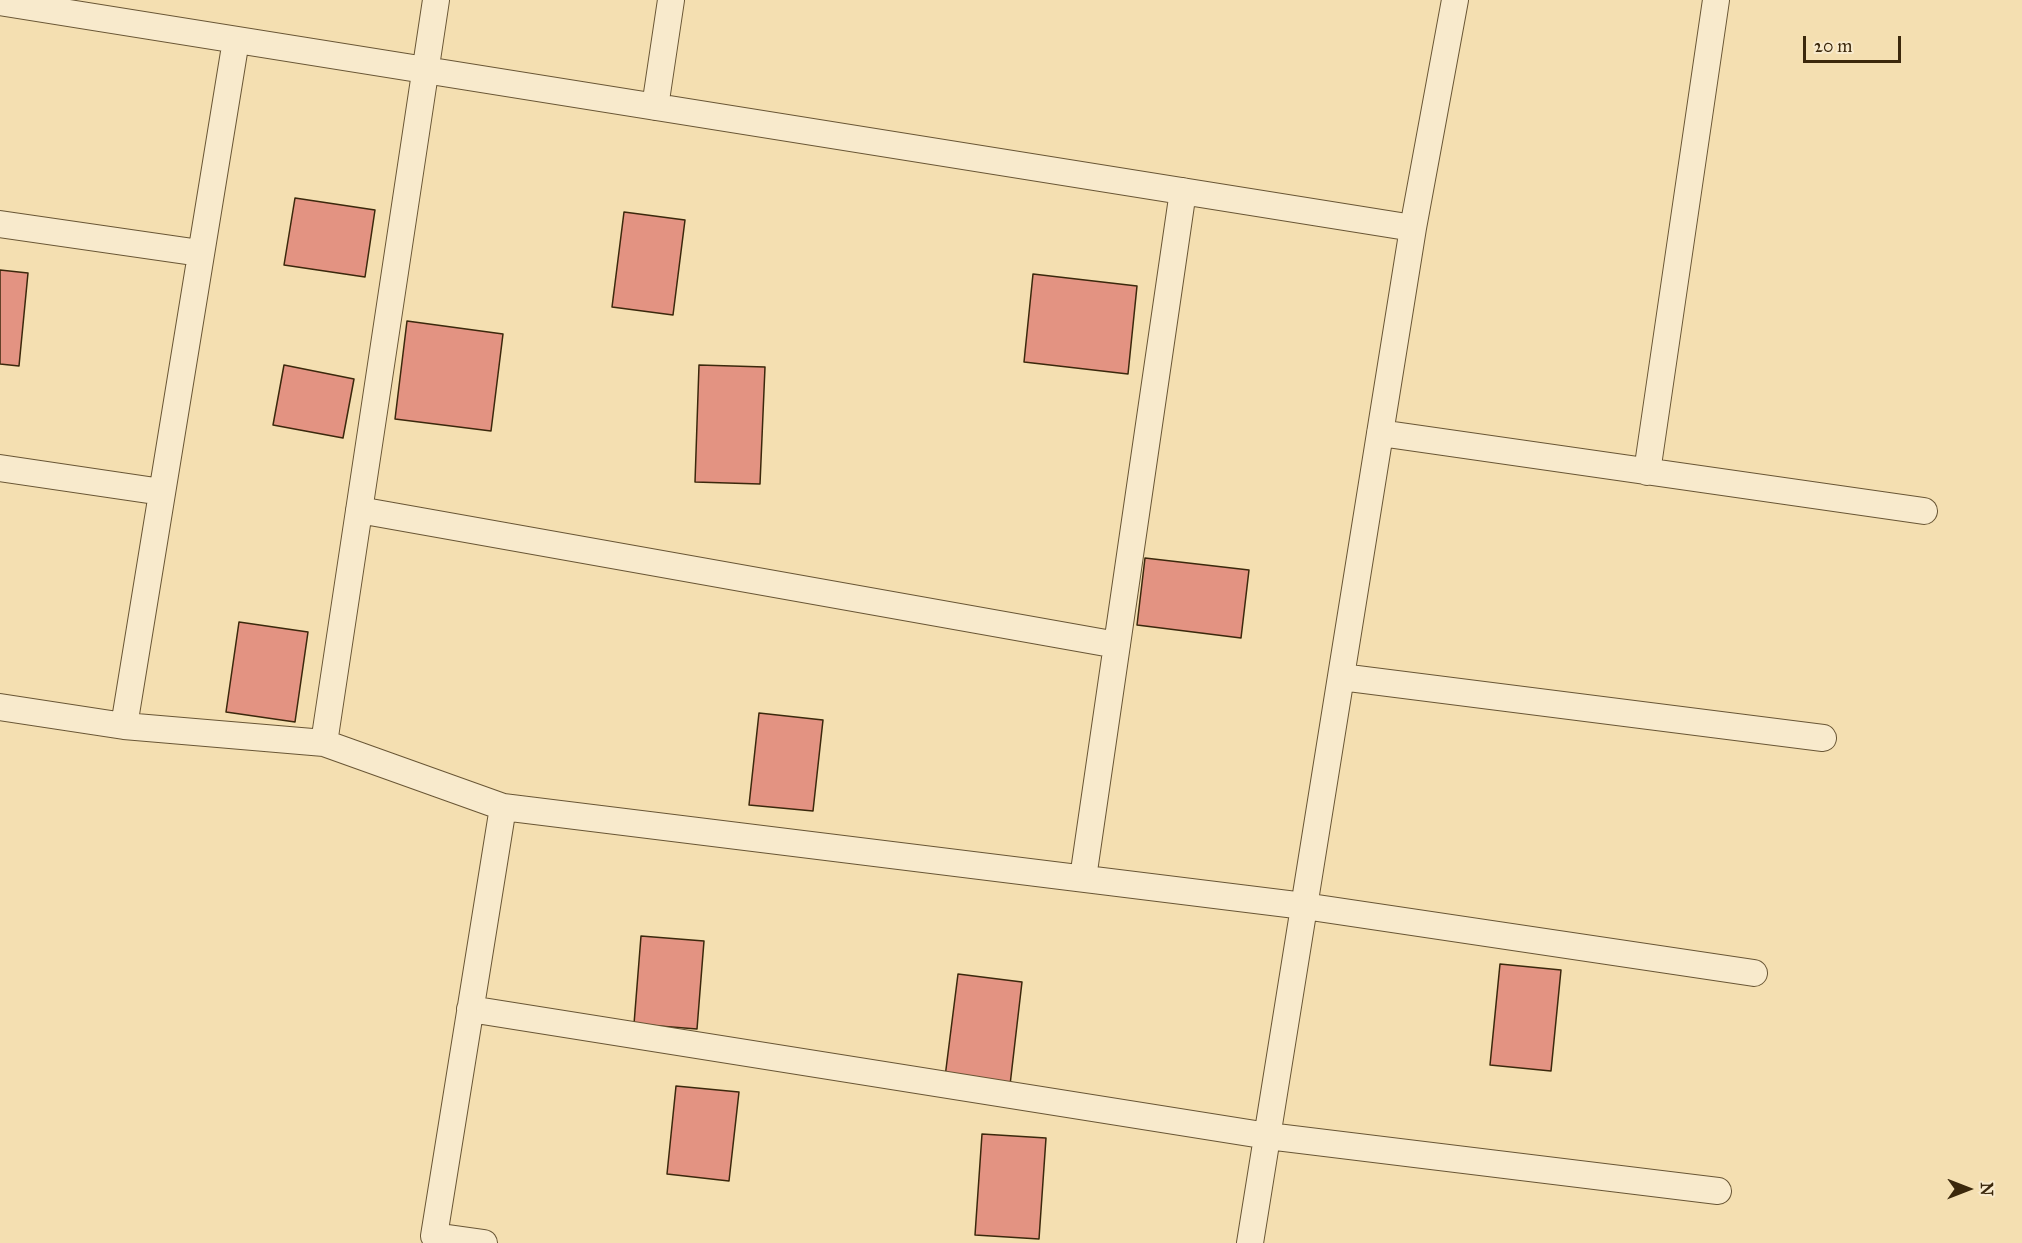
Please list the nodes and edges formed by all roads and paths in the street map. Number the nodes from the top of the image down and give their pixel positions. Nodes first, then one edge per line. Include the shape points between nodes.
1 (436, 0) edge
2 (671, 0) edge
3 (1455, 0) edge
4 (1716, 0) edge
5 (0, 2) edge
6 (236, 40) junction
7 (425, 70) junction
8 (655, 107) junction
9 (1184, 192) junction
10 (0, 224) edge
11 (1413, 228) junction
12 (200, 253) junction
13 (1380, 433) junction
14 (0, 468) edge
15 (1647, 472) junction
16 (162, 492) junction
17 (359, 510) junction
18 (1924, 511) dead end
19 (1117, 645) junction
20 (1341, 677) junction
21 (0, 707) edge
22 (124, 726) junction
23 (1823, 738) dead end
24 (324, 743) junction
25 (503, 807) junction
26 (1083, 878) junction
27 (1304, 906) junction
28 (1754, 973) dead end
29 (470, 1009) junction
30 (1268, 1136) junction
31 (1718, 1191) dead end
32 (484, 1243) edge
33 (1250, 1243) edge

1 - 7 street
2 - 8 street
3 - 11 street
4 - 15 street
5 - 6 street
6 - 7 street
6 - 12 street
7 - 8 street
7 - 17 street
8 - 9 street
9 - 11 street
9 - 19 street
10 - 12 street
11 - 13 street
12 - 16 street
13 - 15 street
13 - 20 street
14 - 16 street
15 - 18 street
16 - 22 street
17 - 19 street
17 - 24 street
19 - 26 street
20 - 23 street
20 - 27 street
21 - 22 street
22 - 24 street
24 - 25 street
25 - 26 street
25 - 29 street
26 - 27 street
27 - 28 street
27 - 30 street
29 - 30 street
29 - 32 street via 434,1236
30 - 31 street
30 - 33 street

